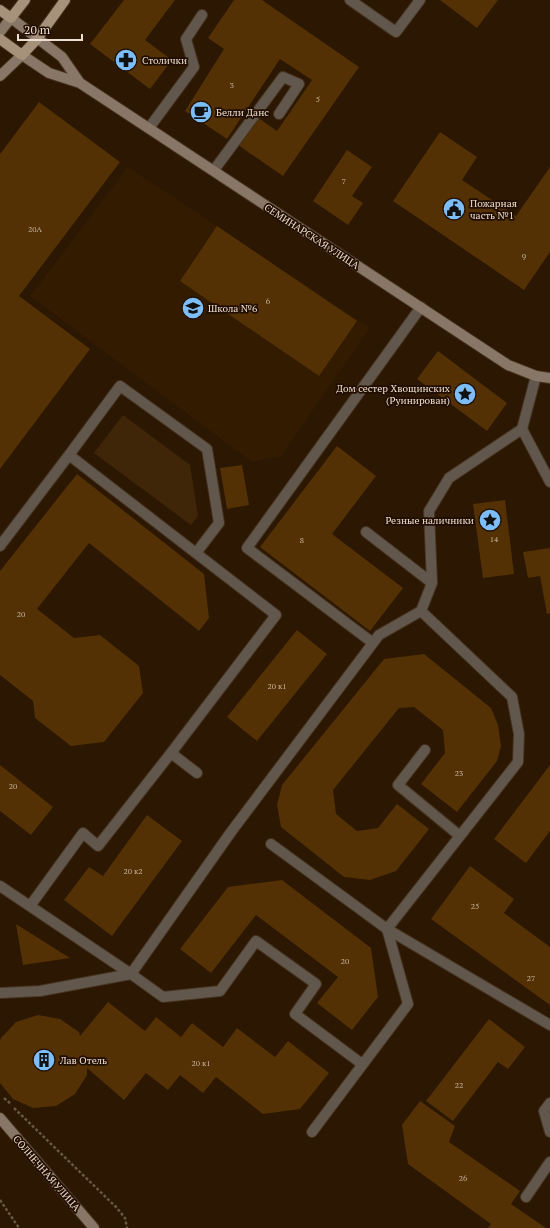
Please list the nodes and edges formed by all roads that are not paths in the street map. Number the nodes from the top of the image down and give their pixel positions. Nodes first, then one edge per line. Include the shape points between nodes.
1 (25, 0) edge
2 (65, 0) edge
3 (350, 0) edge
4 (420, 0) edge
5 (0, 10) edge
6 (202, 15) dead end
7 (12, 18) junction
8 (0, 32) edge
9 (0, 39) edge
10 (37, 39) junction
11 (22, 55) junction
12 (0, 76) edge
13 (80, 83) junction
14 (279, 114) dead end
15 (149, 128) junction
16 (214, 170) junction
17 (421, 307) junction
18 (536, 376) junction
19 (550, 378) edge
20 (522, 429) junction
21 (68, 455) junction
22 (550, 482) edge
23 (366, 532) dead end
24 (0, 546) edge
25 (196, 553) junction
26 (432, 583) junction
27 (421, 611) junction
28 (373, 643) junction
29 (425, 750) dead end
30 (171, 753) junction
31 (198, 773) dead end
32 (460, 836) junction
33 (271, 844) dead end
34 (0, 886) edge
35 (30, 906) junction
36 (387, 929) junction
37 (131, 974) junction
38 (0, 993) edge
39 (550, 1025) edge
40 (362, 1064) junction
41 (550, 1103) edge
42 (0, 1118) edge
43 (312, 1132) dead end
44 (550, 1132) edge
45 (550, 1162) edge
46 (526, 1196) dead end
47 (94, 1228) edge

1 - 7 main road
2 - 10 main road
3 - 4 street via 396,32
5 - 7 main road
6 - 15 street via 186,39 194,67
7 - 8 main road
7 - 10 main road, СЕМИНАРСКАЯ УЛИЦА
9 - 11 main road
10 - 11 main road
10 - 13 main road, СЕМИНАРСКАЯ УЛИЦА via 62,57
11 - 12 main road
11 - 13 main road, СЕМИНАРСКАЯ УЛИЦА via 49,73
13 - 15 main road, СЕМИНАРСКАЯ УЛИЦА
14 - 16 street via 299,84 283,76
15 - 16 main road, СЕМИНАРСКАЯ УЛИЦА
16 - 17 main road, СЕМИНАРСКАЯ УЛИЦА
17 - 18 main road, СЕМИНАРСКАЯ УЛИЦА via 508,365
17 - 28 street via 247,548
18 - 19 main road, СЕМИНАРСКАЯ УЛИЦА
18 - 20 street
20 - 22 street
20 - 26 street via 448,478 429,511
21 - 24 street
21 - 25 street
21 - 25 street via 120,386 207,449 219,523
23 - 26 street
25 - 30 street via 276,615
26 - 27 street
27 - 28 street via 379,635
27 - 32 street via 512,697 519,734 518,762
28 - 37 street via 231,832
29 - 32 street via 398,785
30 - 31 street
30 - 35 street via 98,846 83,833
32 - 36 street
33 - 36 street
34 - 35 street
35 - 37 street
36 - 39 street
36 - 40 street via 408,1004
37 - 38 street via 40,991
37 - 40 street via 164,997 220,991 256,940 316,984 295,1014
40 - 43 street
41 - 44 street via 544,1112
42 - 47 main road, СОЛНЕЧНАЯ УЛИЦА
45 - 46 street

